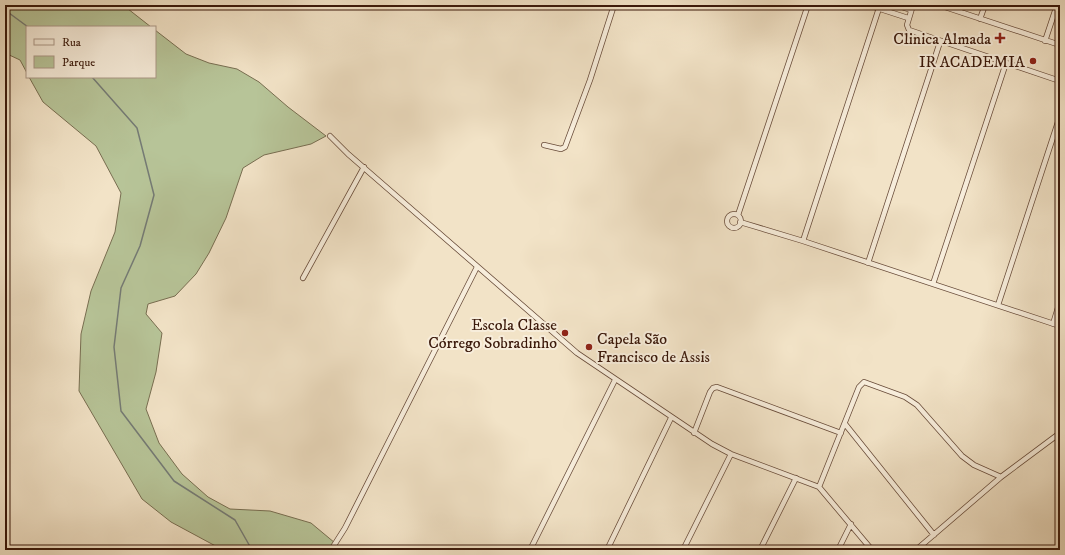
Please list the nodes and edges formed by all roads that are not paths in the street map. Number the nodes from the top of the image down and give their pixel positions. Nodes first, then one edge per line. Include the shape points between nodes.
1 (614, 5) edge
2 (808, 5) edge
3 (868, 5) edge
4 (896, 5) edge
5 (939, 5) edge
6 (985, 5) edge
7 (1057, 5) edge
8 (879, 7) edge
9 (912, 7) edge
10 (908, 18) junction
11 (980, 19) junction
12 (1045, 41) junction
13 (940, 42) junction
14 (1060, 45) edge
15 (1006, 63) junction
16 (1060, 81) edge
17 (1060, 116) edge
18 (330, 136) dead end
19 (544, 144) dead end
20 (364, 167) junction
21 (738, 215) junction
22 (740, 222) junction
23 (803, 241) junction
24 (868, 263) junction
25 (477, 267) junction
26 (303, 278) dead end
27 (932, 284) junction
28 (1060, 301) edge
29 (998, 305) junction
30 (1053, 324) junction
31 (1060, 326) edge
32 (615, 380) junction
33 (671, 418) junction
34 (844, 424) junction
35 (694, 433) junction
36 (841, 433) junction
37 (1060, 433) edge
38 (731, 454) junction
39 (1001, 477) junction
40 (796, 478) junction
41 (819, 487) junction
42 (851, 524) junction
43 (934, 534) junction
44 (331, 550) edge
45 (530, 550) edge
46 (607, 550) edge
47 (683, 550) edge
48 (760, 550) edge
49 (838, 550) edge
50 (872, 550) edge
51 (916, 550) edge

1 - 19 street via 565,147 561,149
2 - 21 street
3 - 8 street
4 - 9 street
5 - 11 street
6 - 11 street
7 - 12 street
8 - 10 street
8 - 23 street
9 - 10 street
10 - 13 street via 908,30
11 - 12 street
12 - 14 street
13 - 15 street
13 - 24 street
15 - 16 street
15 - 27 street
17 - 29 street
18 - 20 street
20 - 25 street
20 - 26 street
21 - 22 street
21 - 22 street via 730,215 727,222 730,227 735,228
22 - 23 street
23 - 24 street
24 - 27 street
25 - 32 street via 576,353
25 - 44 street via 345,528
27 - 29 street
28 - 30 street
29 - 30 street
30 - 31 street
32 - 33 street
32 - 45 street
33 - 35 street
33 - 46 street
34 - 36 street
34 - 39 street via 860,385 866,382 917,404 962,456 974,465
34 - 43 street
35 - 36 street via 710,392 717,387
35 - 38 street
36 - 41 street
37 - 39 street
38 - 40 street
38 - 47 street
39 - 43 street
40 - 41 street
40 - 48 street
41 - 42 street
42 - 49 street
42 - 50 street
43 - 51 street

